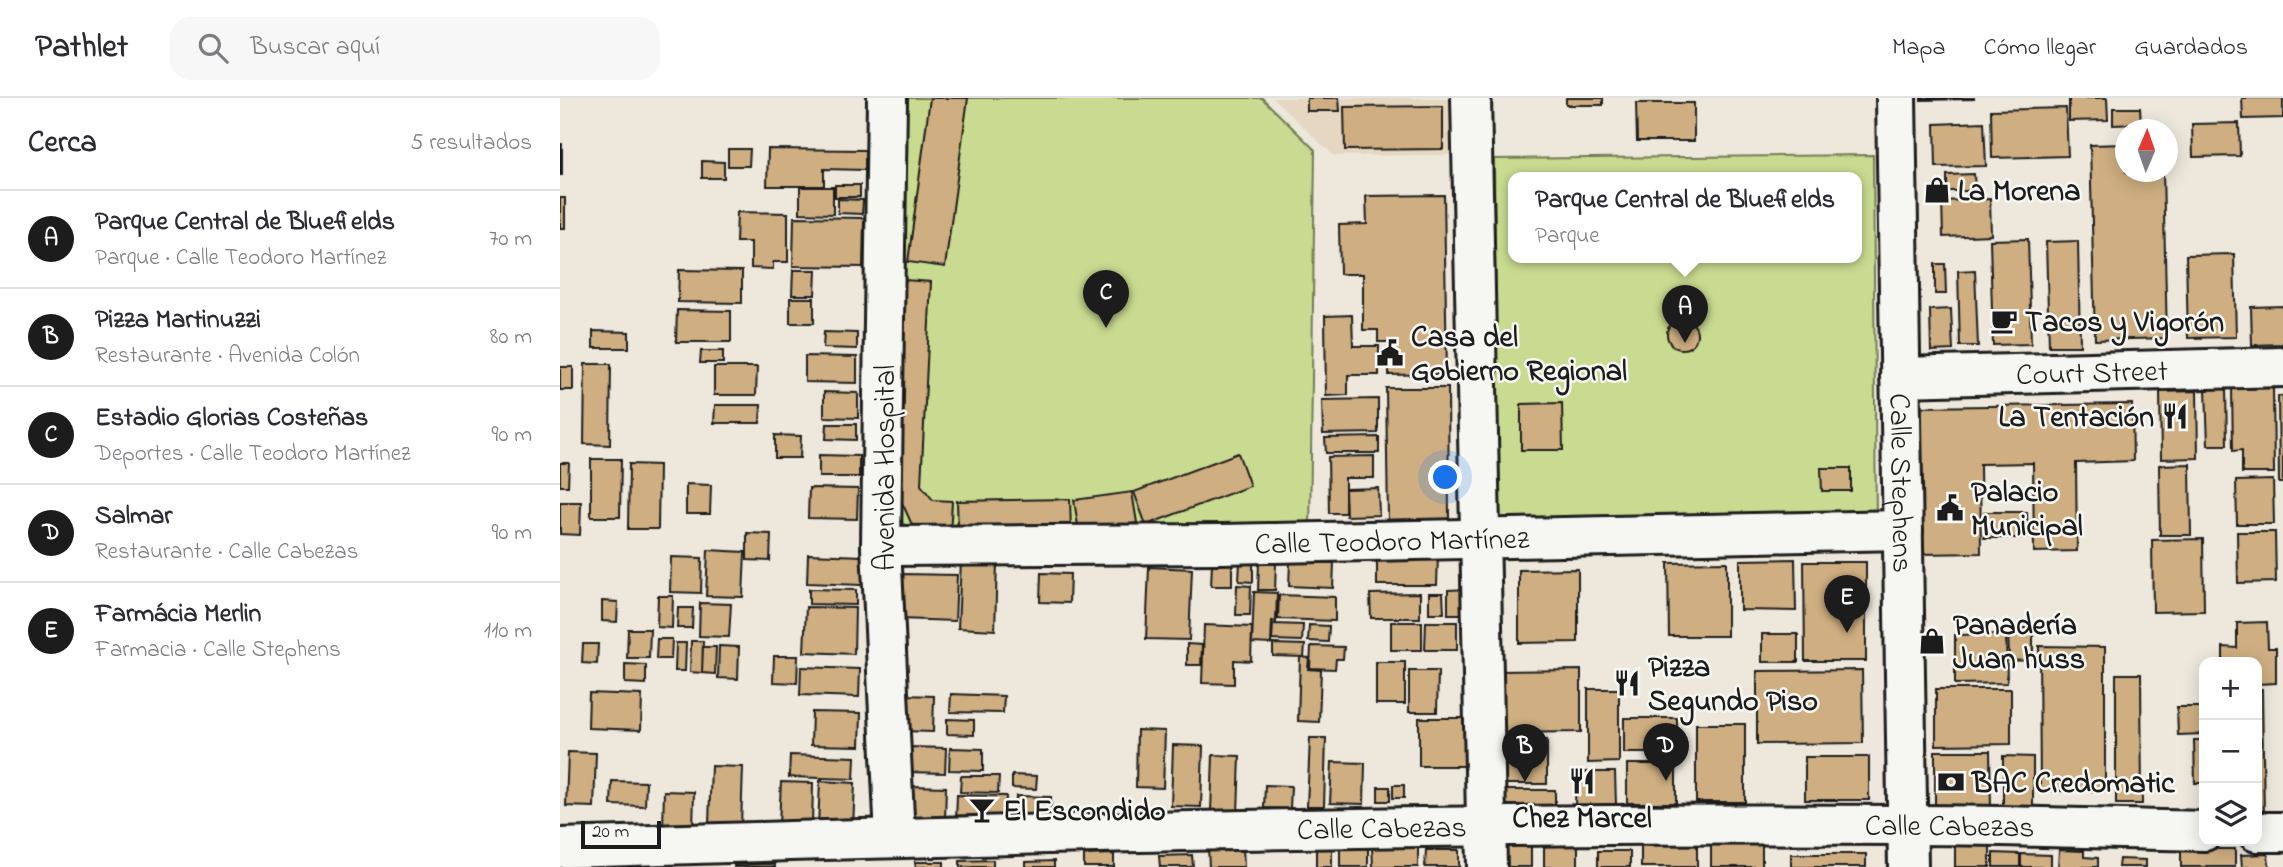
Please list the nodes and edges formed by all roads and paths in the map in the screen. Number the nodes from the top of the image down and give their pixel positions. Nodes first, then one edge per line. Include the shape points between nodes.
1 (887, 98) edge
2 (1471, 98) edge
3 (1896, 98) edge
4 (2283, 367) edge
5 (1900, 377) junction
6 (1903, 530) junction
7 (1478, 538) junction
8 (881, 546) junction
9 (1908, 825) junction
10 (1486, 827) junction
11 (2199, 831) edge
12 (2262, 832) edge
13 (2283, 832) edge
14 (895, 838) junction
15 (560, 848) edge
16 (1487, 867) edge
17 (1908, 867) edge

1 - 8 street, Avenida Hospital
2 - 7 street
3 - 5 street, Calle Stephens
4 - 5 street, Court Street
5 - 6 street, Calle Stephens
6 - 7 street, Calle Teodoro Martínez
6 - 9 street, Calle Stephens
7 - 8 street, Calle Teodoro Martínez
7 - 10 street
8 - 14 street, Avenida Hospital
9 - 10 street, Calle Cabezas
9 - 11 street, Calle Cabezas
9 - 17 street, Calle Stephens
10 - 14 street, Calle Cabezas
10 - 16 street
12 - 13 street
14 - 15 street, Calle Cabezas

